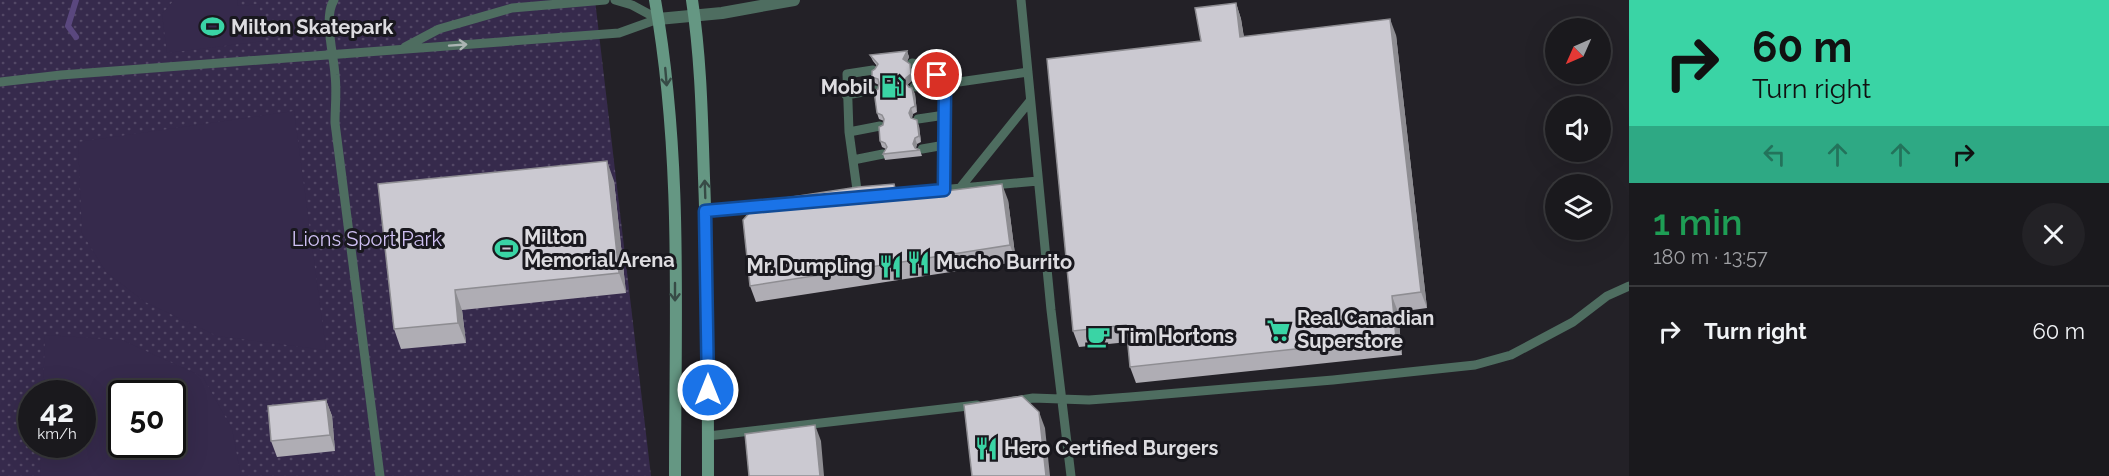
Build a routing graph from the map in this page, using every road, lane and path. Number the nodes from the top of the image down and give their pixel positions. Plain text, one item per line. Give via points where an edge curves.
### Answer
1 (334, 0) edge
2 (605, 0) edge
3 (615, 0) edge
4 (655, 0) edge
5 (692, 0) edge
6 (794, 0) edge
7 (1021, 0) edge
8 (694, 16) junction
9 (658, 19) junction
10 (400, 50) junction
11 (333, 55) junction
12 (912, 63) edge
13 (873, 70) edge
14 (1028, 72) junction
15 (0, 82) edge
16 (945, 84) junction
17 (914, 87) edge
18 (875, 90) edge
19 (846, 94) junction
20 (1030, 100) junction
21 (945, 115) junction
22 (918, 119) edge
23 (880, 126) edge
24 (849, 132) junction
25 (945, 145) junction
26 (922, 149) edge
27 (883, 154) edge
28 (853, 160) junction
29 (1038, 181) junction
30 (960, 188) junction
31 (944, 190) junction
32 (880, 195) edge
33 (869, 196) edge
34 (858, 197) junction
35 (847, 198) edge
36 (780, 204) edge
37 (705, 211) junction
38 (1629, 286) edge
39 (1062, 399) junction
40 (1002, 402) edge
41 (991, 403) edge
42 (708, 436) junction
43 (380, 476) edge
44 (675, 476) edge
45 (708, 476) edge
46 (1071, 476) edge

1 - 11 lane via 330,28
2 - 10 lane via 512,8 439,29
3 - 9 lane
4 - 9 main road
5 - 8 main road
6 - 8 street
7 - 14 lane
8 - 9 street
37 -> 8 main road via 700,61
10 -> 9 lane via 619,33
9 -> 44 main road via 675,197
10 - 11 lane
11 - 15 lane
11 - 43 lane via 335,123
12 - 16 lane via 928,66
13 - 19 lane via 847,74
14 - 16 lane
14 - 20 lane
16 - 17 lane
16 - 21 lane
18 - 19 lane
19 - 24 lane
20 - 29 lane
20 - 30 lane
21 - 22 lane
21 - 25 lane
23 - 24 lane
24 - 28 lane
25 - 26 lane
25 - 31 lane
27 - 28 lane
28 - 34 lane
29 - 30 lane
29 - 39 lane
30 - 31 lane
31 - 32 lane
33 - 34 lane
34 - 35 lane
36 - 37 lane
37 - 42 main road
38 - 39 lane via 1511,355 1475,365 1179,393
39 - 40 lane
39 - 46 lane
41 - 42 lane
42 - 45 main road

